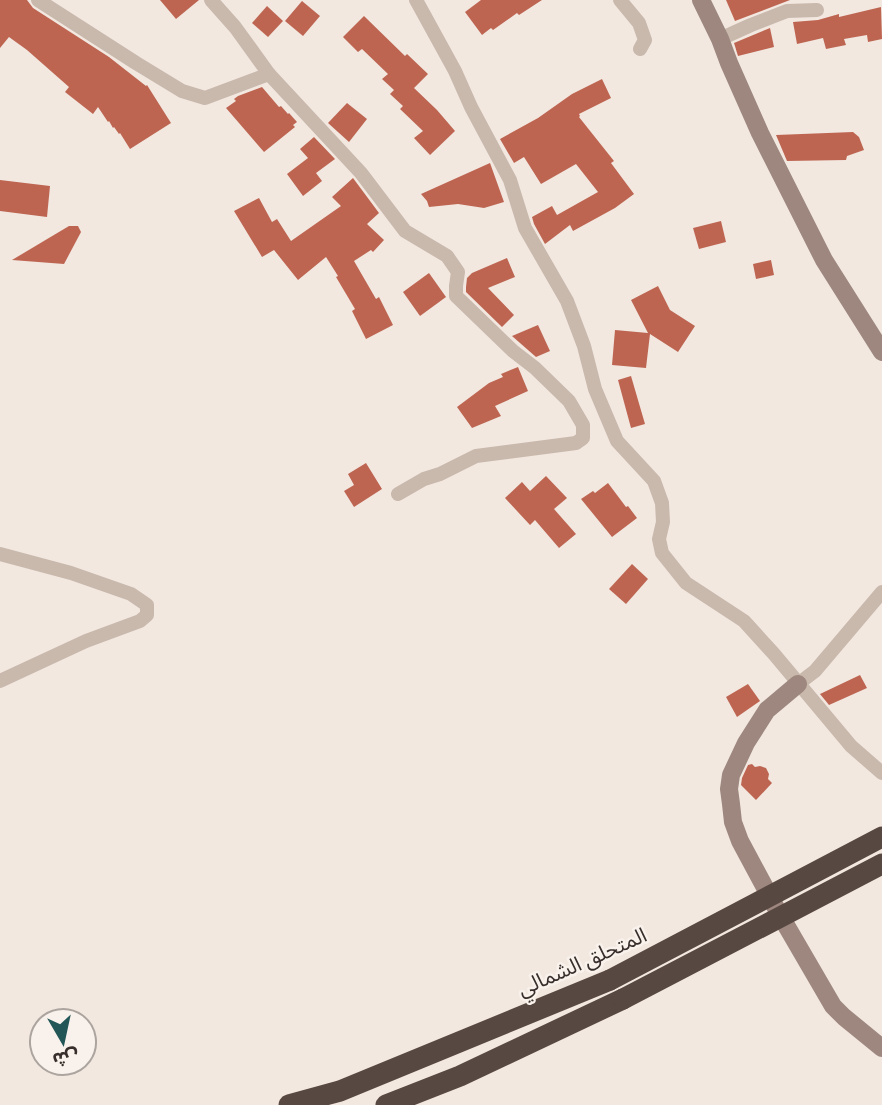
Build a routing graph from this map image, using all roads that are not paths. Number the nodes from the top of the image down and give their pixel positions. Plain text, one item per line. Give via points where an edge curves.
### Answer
1 (38, 0) edge
2 (211, 0) edge
3 (416, 0) edge
4 (620, 0) edge
5 (701, 0) edge
6 (817, 10) dead end
7 (720, 39) junction
8 (640, 49) dead end
9 (269, 74) junction
10 (882, 352) edge
11 (398, 494) dead end
12 (0, 554) edge
13 (882, 592) edge
14 (0, 681) edge
15 (798, 684) junction
16 (882, 773) edge
17 (882, 837) edge
18 (882, 864) edge
19 (882, 1048) edge
20 (289, 1105) edge
21 (386, 1105) edge

1 - 9 street via 182,91 205,98
2 - 9 street
3 - 15 street via 510,180 525,228 567,301 617,440 654,481 663,503 662,553 686,583 744,621
4 - 8 street via 639,23 645,40
5 - 7 street
6 - 7 street via 787,11
7 - 10 street via 760,133 824,260
9 - 11 street via 361,173 405,231 446,256 458,272 456,296 569,401 583,425 583,438 576,443 476,456
12 - 14 street via 131,594 147,605 147,615
13 - 15 street via 815,671
15 - 16 street
15 - 19 street via 767,710 740,756 731,775 733,821 776,908 833,1006
17 - 20 highway, المتحلق الشمالي, bridge via 610,980 340,1091
18 - 21 highway, bridge via 624,999 460,1076

